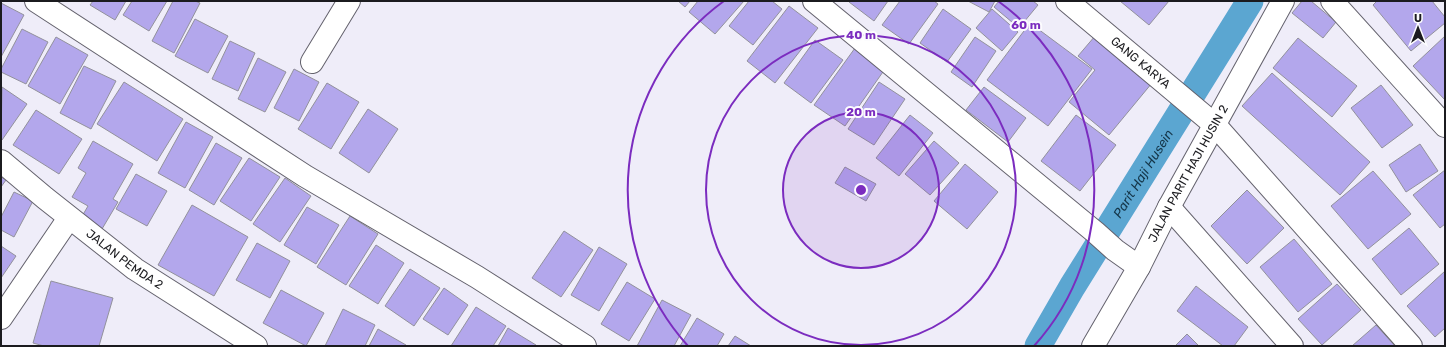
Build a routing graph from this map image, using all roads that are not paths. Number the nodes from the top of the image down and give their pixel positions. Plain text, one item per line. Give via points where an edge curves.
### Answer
1 (36, 1) edge
2 (349, 1) edge
3 (814, 1) edge
4 (1067, 1) edge
5 (1283, 1) edge
6 (1332, 1) edge
7 (312, 62) dead end
8 (1215, 125) junction
9 (1445, 126) edge
10 (1, 161) edge
11 (1169, 207) junction
12 (69, 218) junction
13 (1139, 267) junction
14 (2, 315) edge
15 (256, 346) edge
16 (585, 346) edge
17 (1093, 346) edge
18 (1292, 346) edge
19 (1411, 346) edge

1 - 16 street via 305,176 477,277
2 - 7 street
3 - 13 street via 1115,250
4 - 8 street, GANG KARYA
5 - 8 street, JALAN PARIT HAJI HUSIN 2
6 - 9 street
8 - 11 street, JALAN PARIT HAJI HUSIN 2
8 - 19 street, GANG KARYA
10 - 12 street, JALAN PEMDA 2
11 - 13 street, JALAN PARIT HAJI HUSIN 2
11 - 18 street
12 - 14 street
12 - 15 street, JALAN PEMDA 2 via 136,269
13 - 17 street, JALAN PARIT HAJI HUSIN 2

